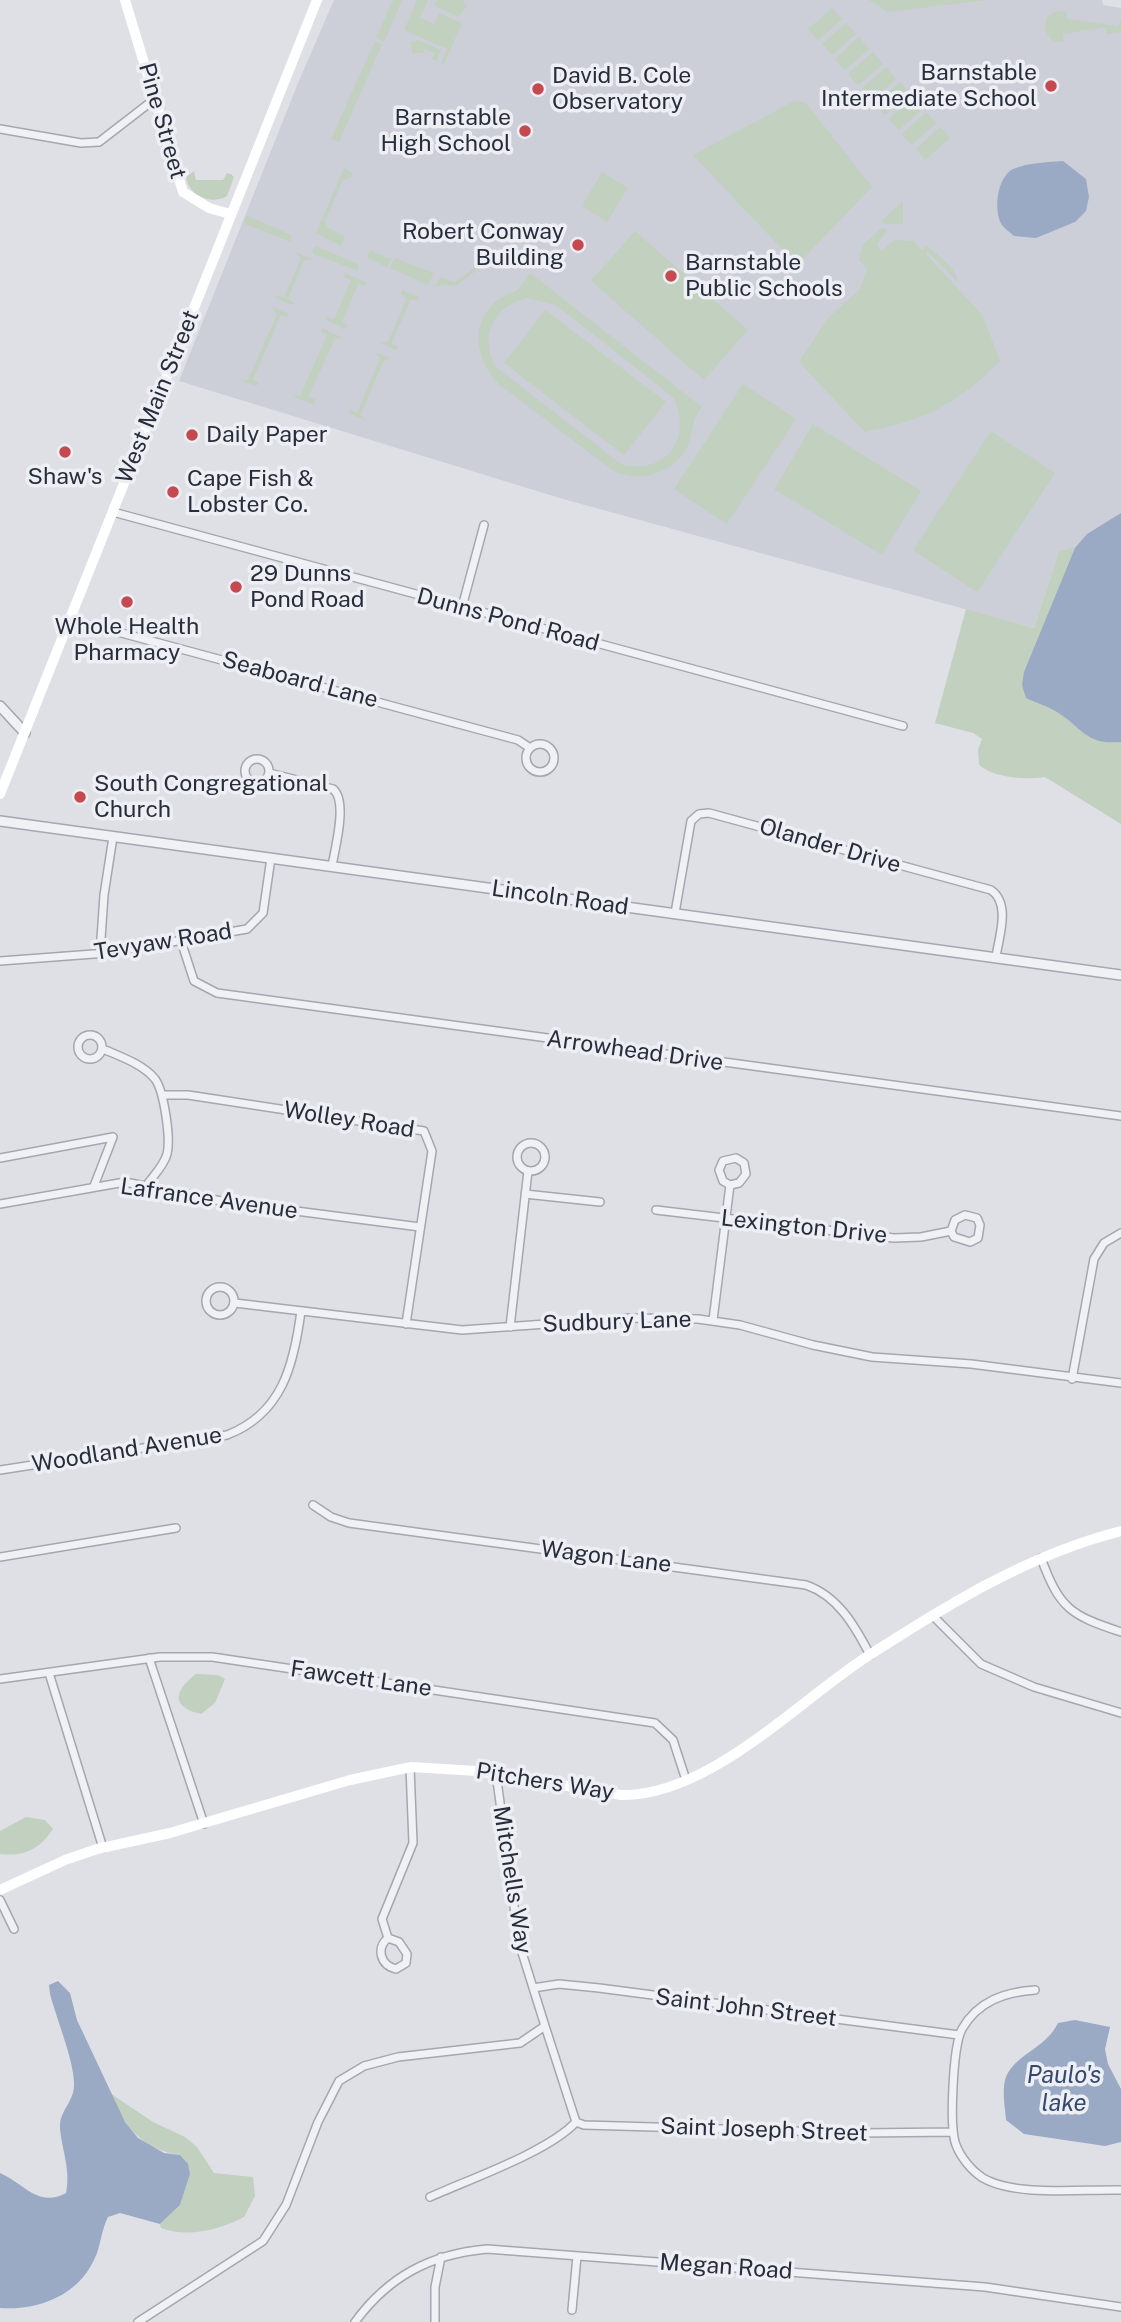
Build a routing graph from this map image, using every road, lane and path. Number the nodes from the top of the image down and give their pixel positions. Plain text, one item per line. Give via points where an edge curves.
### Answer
1 (125, 0) edge
2 (317, 0) edge
3 (156, 98) junction
4 (0, 130) edge
5 (230, 214) junction
6 (113, 512) junction
7 (484, 525) dead end
8 (462, 607) junction
9 (67, 624) junction
10 (0, 706) edge
11 (903, 726) dead end
12 (25, 733) junction
13 (530, 748) dead end
14 (269, 772) dead end
15 (0, 794) edge
16 (0, 821) edge
17 (113, 837) junction
18 (271, 858) junction
19 (332, 866) junction
20 (675, 913) junction
21 (181, 941) junction
22 (100, 953) junction
23 (996, 957) junction
24 (0, 961) edge
25 (1121, 975) edge
26 (103, 1049) dead end
27 (162, 1095) junction
28 (1121, 1116) edge
29 (0, 1158) edge
30 (528, 1171) dead end
31 (146, 1185) junction
32 (730, 1185) dead end
33 (94, 1186) junction
34 (526, 1194) junction
35 (600, 1202) dead end
36 (0, 1204) edge
37 (656, 1210) dead end
38 (726, 1218) junction
39 (420, 1227) junction
40 (951, 1231) junction
41 (1121, 1233) edge
42 (235, 1303) junction
43 (300, 1311) junction
44 (713, 1320) junction
45 (406, 1324) junction
46 (510, 1327) junction
47 (1072, 1379) junction
48 (1121, 1383) edge
49 (0, 1470) edge
50 (313, 1505) dead end
51 (176, 1528) dead end
52 (1121, 1531) edge
53 (0, 1557) edge
54 (1041, 1558) junction
55 (934, 1617) junction
56 (1121, 1632) edge
57 (870, 1655) junction
58 (149, 1658) junction
59 (49, 1673) junction
60 (0, 1679) edge
61 (1121, 1713) edge
62 (410, 1767) junction
63 (496, 1773) junction
64 (686, 1780) junction
65 (204, 1824) junction
66 (103, 1848) junction
67 (0, 1890) edge
68 (0, 1900) edge
69 (14, 1929) dead end
70 (388, 1938) junction
71 (533, 1988) junction
72 (1035, 1990) dead end
73 (545, 2026) junction
74 (960, 2035) junction
75 (576, 2122) junction
76 (953, 2132) junction
77 (1121, 2190) edge
78 (430, 2197) dead end
79 (577, 2256) junction
80 (441, 2257) junction
81 (1121, 2307) edge
82 (572, 2310) dead end
83 (138, 2322) edge
84 (355, 2322) edge
85 (435, 2322) edge

1 - 3 main road, Pine Street
2 - 5 main road, West Main Street
3 - 4 street via 99,142
3 - 5 main road, Pine Street via 183,192
5 - 6 main road, West Main Street
6 - 8 street, Dunns Pond Road
6 - 9 main road, West Main Street
7 - 8 street
8 - 11 street, Dunns Pond Road
9 - 12 main road, West Main Street
9 - 13 street, Seaboard Lane via 92,625 195,652 518,740
10 - 12 street
12 - 15 main road, West Main Street
14 - 19 street via 338,793 341,805
16 - 17 street, Lincoln Road
17 - 18 street, Lincoln Road
17 - 22 street
18 - 19 street, Lincoln Road
18 - 21 street, Tevyaw Road via 267,899 256,923 247,929
19 - 20 street, Lincoln Road
20 - 23 street, Lincoln Road
20 - 23 street, Olander Drive via 691,821 709,813 991,890 1002,906
21 - 22 street, Tevyaw Road
21 - 28 street, Arrowhead Drive via 194,981 217,993
22 - 24 street, Tevyaw Road
23 - 25 street, Lincoln Road
26 - 27 street via 147,1072
27 - 31 street via 168,1148
27 - 39 street, Wolley Road via 188,1095 424,1131 432,1152
29 - 33 street via 113,1138
30 - 34 street
31 - 33 street, Lafrance Avenue
31 - 39 street, Lafrance Avenue via 237,1204
32 - 38 street
33 - 36 street, Lafrance Avenue
34 - 35 street
34 - 46 street
37 - 38 street, Lexington Drive
38 - 40 street, Lexington Drive via 894,1237
38 - 44 street
39 - 45 street, Wolley Road
40 - 40 street, Lexington Drive via 958,1239 972,1242 979,1234 979,1222 973,1216 961,1216
41 - 47 street via 1104,1243 1094,1259
42 - 42 street, Sudbury Lane via 227,1313 215,1315 207,1307 207,1295 225,1287 234,1294
42 - 43 street, Sudbury Lane
43 - 45 street, Sudbury Lane
43 - 49 street, Woodland Avenue via 285,1384 264,1414 243,1429
44 - 46 street, Sudbury Lane via 630,1318
44 - 47 street, Sudbury Lane via 872,1357 971,1364
45 - 46 street, Sudbury Lane
47 - 48 street, Sudbury Lane
50 - 57 street, Wagon Lane via 349,1523 806,1585 825,1593 838,1606
51 - 53 street
52 - 54 main road, Pitchers Way
54 - 55 main road, Pitchers Way
54 - 56 street via 1056,1593 1070,1610
55 - 57 main road, Pitchers Way
55 - 61 street via 981,1664 1034,1687
57 - 64 main road, Pitchers Way via 740,1748
58 - 59 street, Fawcett Lane
58 - 64 street, Fawcett Lane via 212,1657 655,1723 673,1740
58 - 65 street
59 - 60 street, Fawcett Lane
59 - 66 street
62 - 63 main road, Pitchers Way
62 - 65 main road, Pitchers Way
62 - 70 street via 413,1843 383,1913
63 - 64 main road, Pitchers Way via 621,1796 648,1793
63 - 71 street, Mitchells Way via 519,1943
65 - 66 main road, Pitchers Way
66 - 67 main road, Pitchers Way
68 - 69 street
70 - 70 street via 399,1942 407,1954 406,1962 396,1969 386,1965 381,1956
71 - 73 street, Mitchells Way
71 - 74 street, Saint John Street via 559,1983
72 - 74 street via 992,1999
73 - 75 street, Mitchells Way
73 - 83 street via 520,2043 398,2057 363,2066 339,2081 286,2205 264,2241
74 - 76 street
75 - 76 street, Saint Joseph Street via 739,2131
75 - 78 street via 537,2150
76 - 77 street via 968,2165 995,2184
79 - 80 street, Megan Road via 486,2249
79 - 81 street, Megan Road via 985,2287
79 - 82 street
80 - 84 street, Megan Road via 390,2282
80 - 85 street

